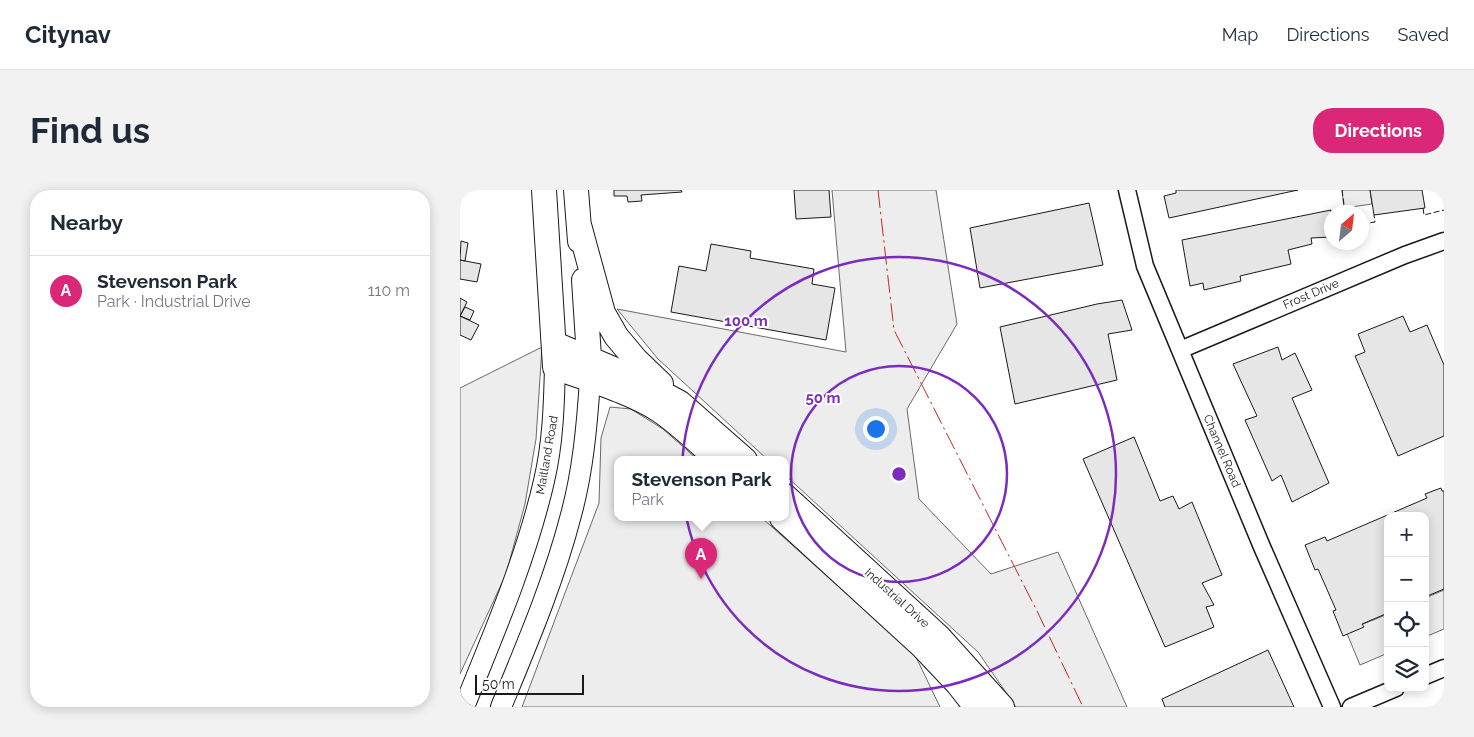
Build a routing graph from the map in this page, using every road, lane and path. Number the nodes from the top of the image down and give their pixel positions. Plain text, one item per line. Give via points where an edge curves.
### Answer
1 (544, 190) edge
2 (576, 190) edge
3 (1127, 190) edge
4 (579, 225) junction
5 (1444, 241) edge
6 (555, 344) junction
7 (1180, 350) junction
8 (555, 367) junction
9 (590, 370) junction
10 (680, 403) junction
11 (714, 456) edge
12 (740, 456) edge
13 (789, 500) edge
14 (785, 521) edge
15 (1444, 668) edge
16 (1429, 674) edge
17 (1387, 692) edge
18 (464, 707) edge
19 (500, 707) edge
20 (976, 707) edge
21 (1002, 707) edge
22 (1332, 707) edge
23 (1351, 707) edge

1 - 6 highway, Maitland Road
2 - 4 highway
3 - 7 street, Channel Road via 1144,266
4 - 9 highway
4 - 10 highway via 603,313 636,360
5 - 7 street, Frost Drive
6 - 8 highway, Maitland Road
6 - 9 highway
7 - 22 street, Channel Road
8 - 9 highway
8 - 18 main road, Maitland Road via 555,410 544,480 511,591
9 - 10 highway via 634,378
9 - 11 highway via 658,410
9 - 19 main road via 588,414 572,513 546,596
10 - 12 highway
13 - 21 highway, Industrial Drive via 938,636
14 - 20 highway, Industrial Drive via 923,647
15 - 16 street
17 - 23 street

